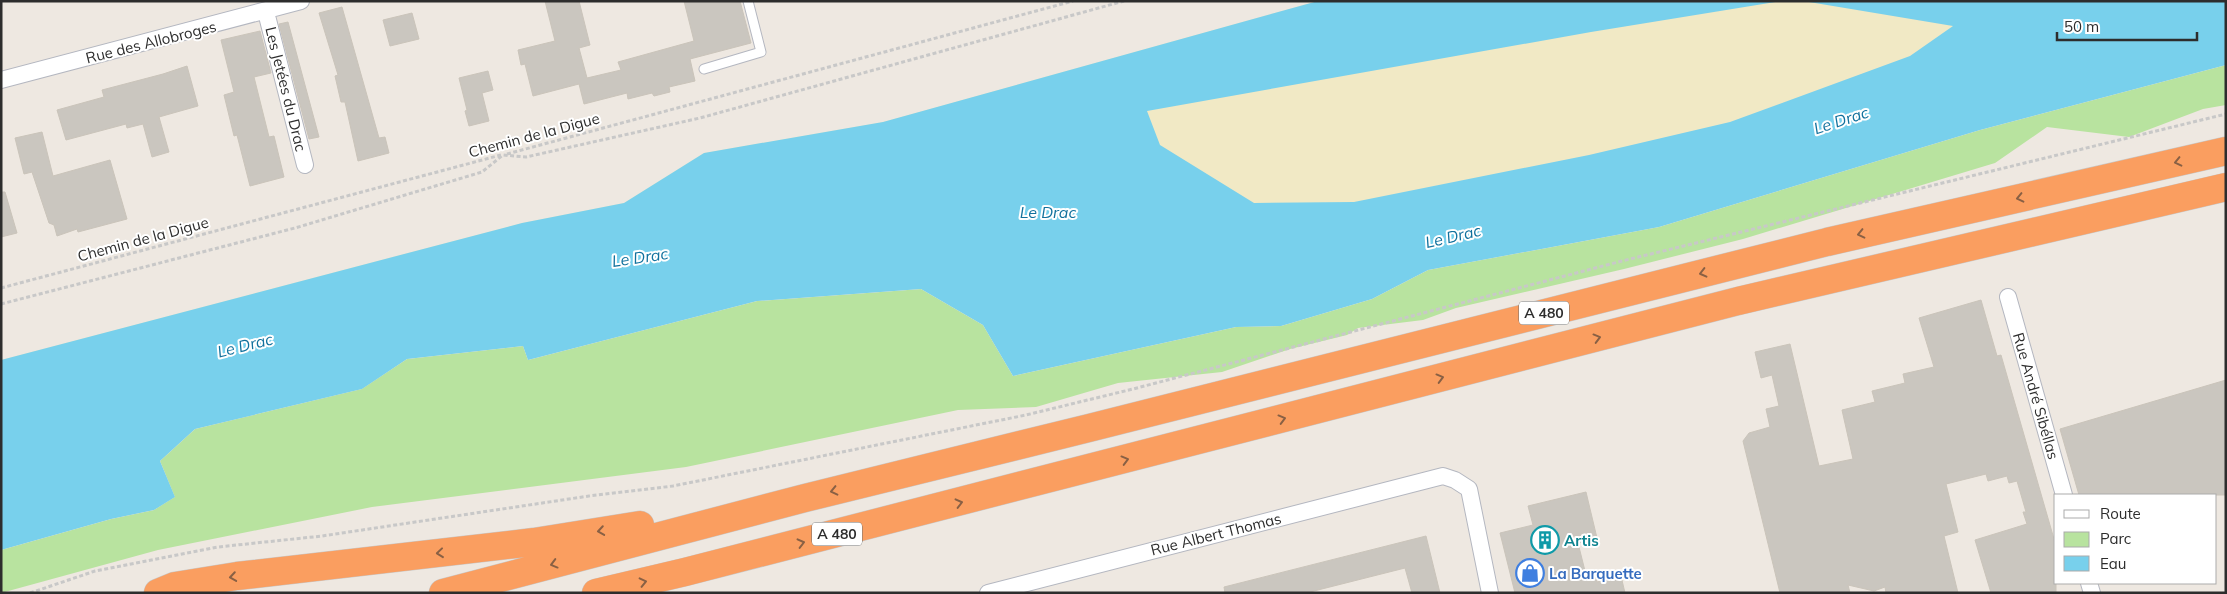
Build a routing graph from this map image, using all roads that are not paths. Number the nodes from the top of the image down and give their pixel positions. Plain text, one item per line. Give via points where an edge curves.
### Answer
1 (301, 1) edge
2 (748, 1) edge
3 (266, 12) junction
4 (704, 69) dead end
5 (1, 80) edge
6 (2226, 151) edge
7 (305, 165) dead end
8 (2226, 187) edge
9 (2008, 297) dead end
10 (2064, 494) edge
11 (805, 498) junction
12 (161, 590) edge
13 (442, 593) edge
14 (596, 593) edge
15 (988, 593) edge
16 (1490, 593) edge

1 - 3 street, Rue des Allobroges
2 - 4 lane via 761,52
3 - 5 street, Rue des Allobroges
3 - 7 street, Les Jetées du Drac
6 -> 11 highway, A 480 via 1827,242
14 -> 8 highway, A 480 via 704,568 1738,301
9 - 10 street, Rue André Sibéllas
11 -> 12 highway via 534,542 264,573
11 -> 13 highway, A 480
15 - 16 street, Rue Albert Thomas via 1443,476 1468,489

